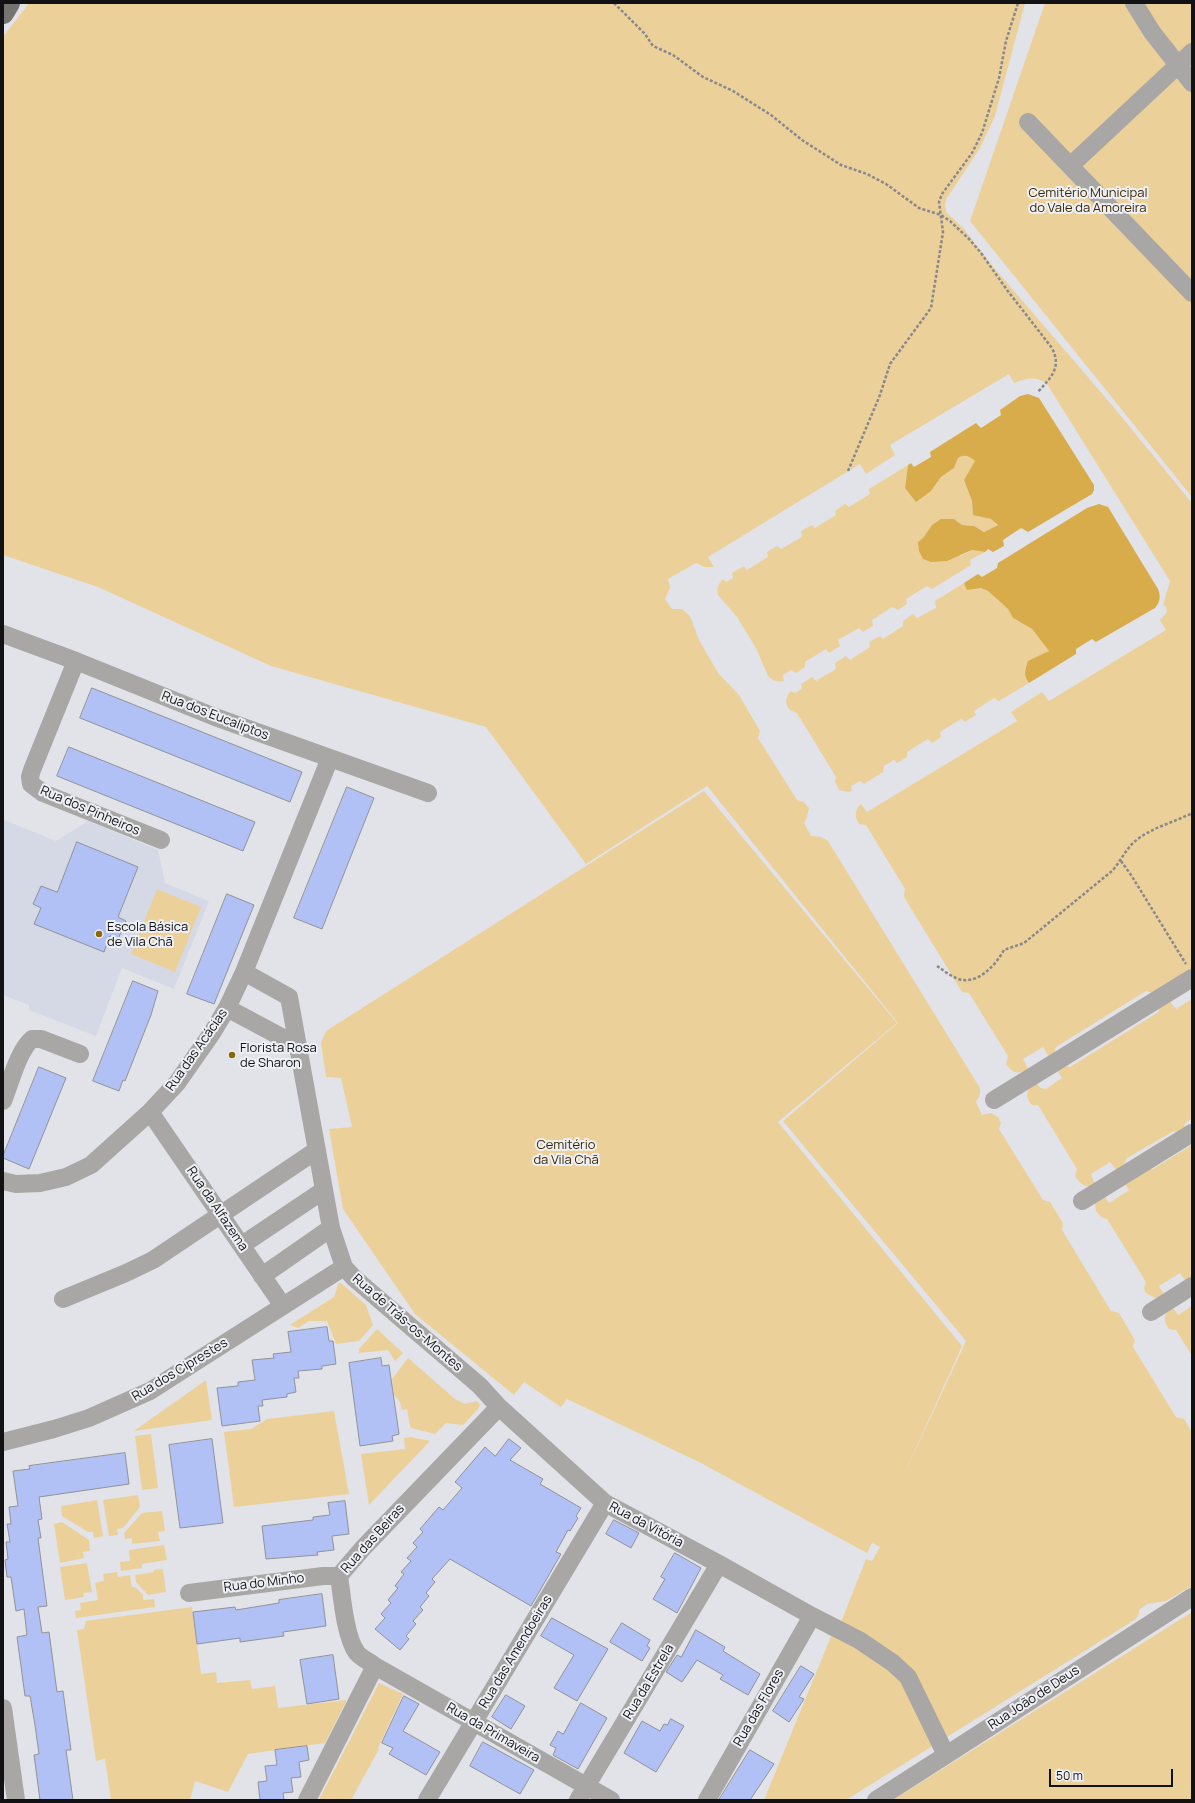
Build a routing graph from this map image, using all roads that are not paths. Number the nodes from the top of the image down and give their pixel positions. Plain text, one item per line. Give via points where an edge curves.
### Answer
1 (9, 3) edge
2 (1134, 3) edge
3 (3, 13) edge
4 (1192, 52) edge
5 (1177, 66) junction
6 (1192, 83) edge
7 (1028, 122) dead end
8 (1070, 166) junction
9 (1192, 293) edge
10 (3, 634) edge
11 (76, 661) junction
12 (330, 758) junction
13 (428, 793) dead end
14 (161, 840) dead end
15 (244, 972) junction
16 (1190, 973) edge
17 (227, 1008) junction
18 (298, 1046) junction
19 (80, 1054) dead end
20 (994, 1100) dead end
21 (3, 1101) edge
22 (150, 1112) junction
23 (1192, 1133) edge
24 (317, 1150) junction
25 (3, 1181) edge
26 (324, 1190) junction
27 (1082, 1200) dead end
28 (222, 1214) junction
29 (331, 1228) junction
30 (242, 1245) junction
31 (344, 1267) junction
32 (262, 1276) junction
33 (1192, 1286) edge
34 (63, 1299) dead end
35 (283, 1306) junction
36 (1151, 1312) dead end
37 (499, 1407) junction
38 (3, 1442) edge
39 (605, 1503) junction
40 (719, 1564) junction
41 (339, 1576) junction
42 (189, 1593) dead end
43 (1192, 1597) edge
44 (812, 1616) junction
45 (375, 1666) junction
46 (3, 1708) edge
47 (474, 1722) junction
48 (946, 1755) junction
49 (582, 1793) edge
50 (16, 1800) edge
51 (307, 1800) edge
52 (426, 1800) edge
53 (611, 1800) edge
54 (707, 1800) edge
55 (876, 1800) edge

1 - 3 main road
2 - 5 street
4 - 5 street
5 - 6 street
5 - 8 street
7 - 8 street
8 - 9 street
10 - 11 street, Rua dos Eucaliptos
11 - 12 street, Rua dos Eucaliptos via 215,717
11 - 14 street, Rua dos Pinheiros via 32,770 31,784 43,793
12 - 13 street, Rua dos Eucaliptos
12 - 15 street, Rua das Acácias
15 - 17 street, Rua das Acácias
15 - 18 street, Rua de Trás-os-Montes via 289,997
16 - 20 street
17 - 18 street
17 - 22 street, Rua das Acácias via 177,1083
18 - 24 street, Rua de Trás-os-Montes
19 - 21 street via 41,1039 32,1039 20,1057
22 - 25 street, Rua das Acácias via 91,1165 66,1177 40,1183 16,1184
22 - 28 street, Rua da Alfazema
23 - 27 street
24 - 26 street, Rua de Trás-os-Montes
24 - 28 street
26 - 29 street, Rua de Trás-os-Montes
26 - 30 street
28 - 30 street, Rua da Alfazema
28 - 34 street via 153,1260 126,1274
29 - 31 street, Rua de Trás-os-Montes
29 - 32 street
30 - 32 street, Rua da Alfazema
31 - 35 street, Rua dos Ciprestes
31 - 37 street, Rua de Trás-os-Montes via 480,1386
32 - 35 street, Rua da Alfazema
33 - 36 street
35 - 38 street, Rua dos Ciprestes via 150,1391 89,1418
37 - 39 street, Rua da Vitória
37 - 41 street, Rua das Beiras
39 - 40 street, Rua da Vitória
39 - 47 street, Rua das Amendoeiras
40 - 44 street, Rua da Vitória
40 - 49 street, Rua da Estrela
41 - 42 street, Rua do Minho
41 - 45 street, Rua das Beiras via 351,1641 357,1654
43 - 48 street, Rua João de Deus
44 - 48 street, Rua da Vitória via 859,1640 893,1663 908,1677
44 - 54 street, Rua das Flores
45 - 47 street, Rua da Primaveira
45 - 51 street
46 - 50 street
47 - 49 street, Rua da Primaveira
47 - 52 street, Rua das Amendoeiras
48 - 55 street, Rua João de Deus
49 - 53 street, Rua da Primaveira

